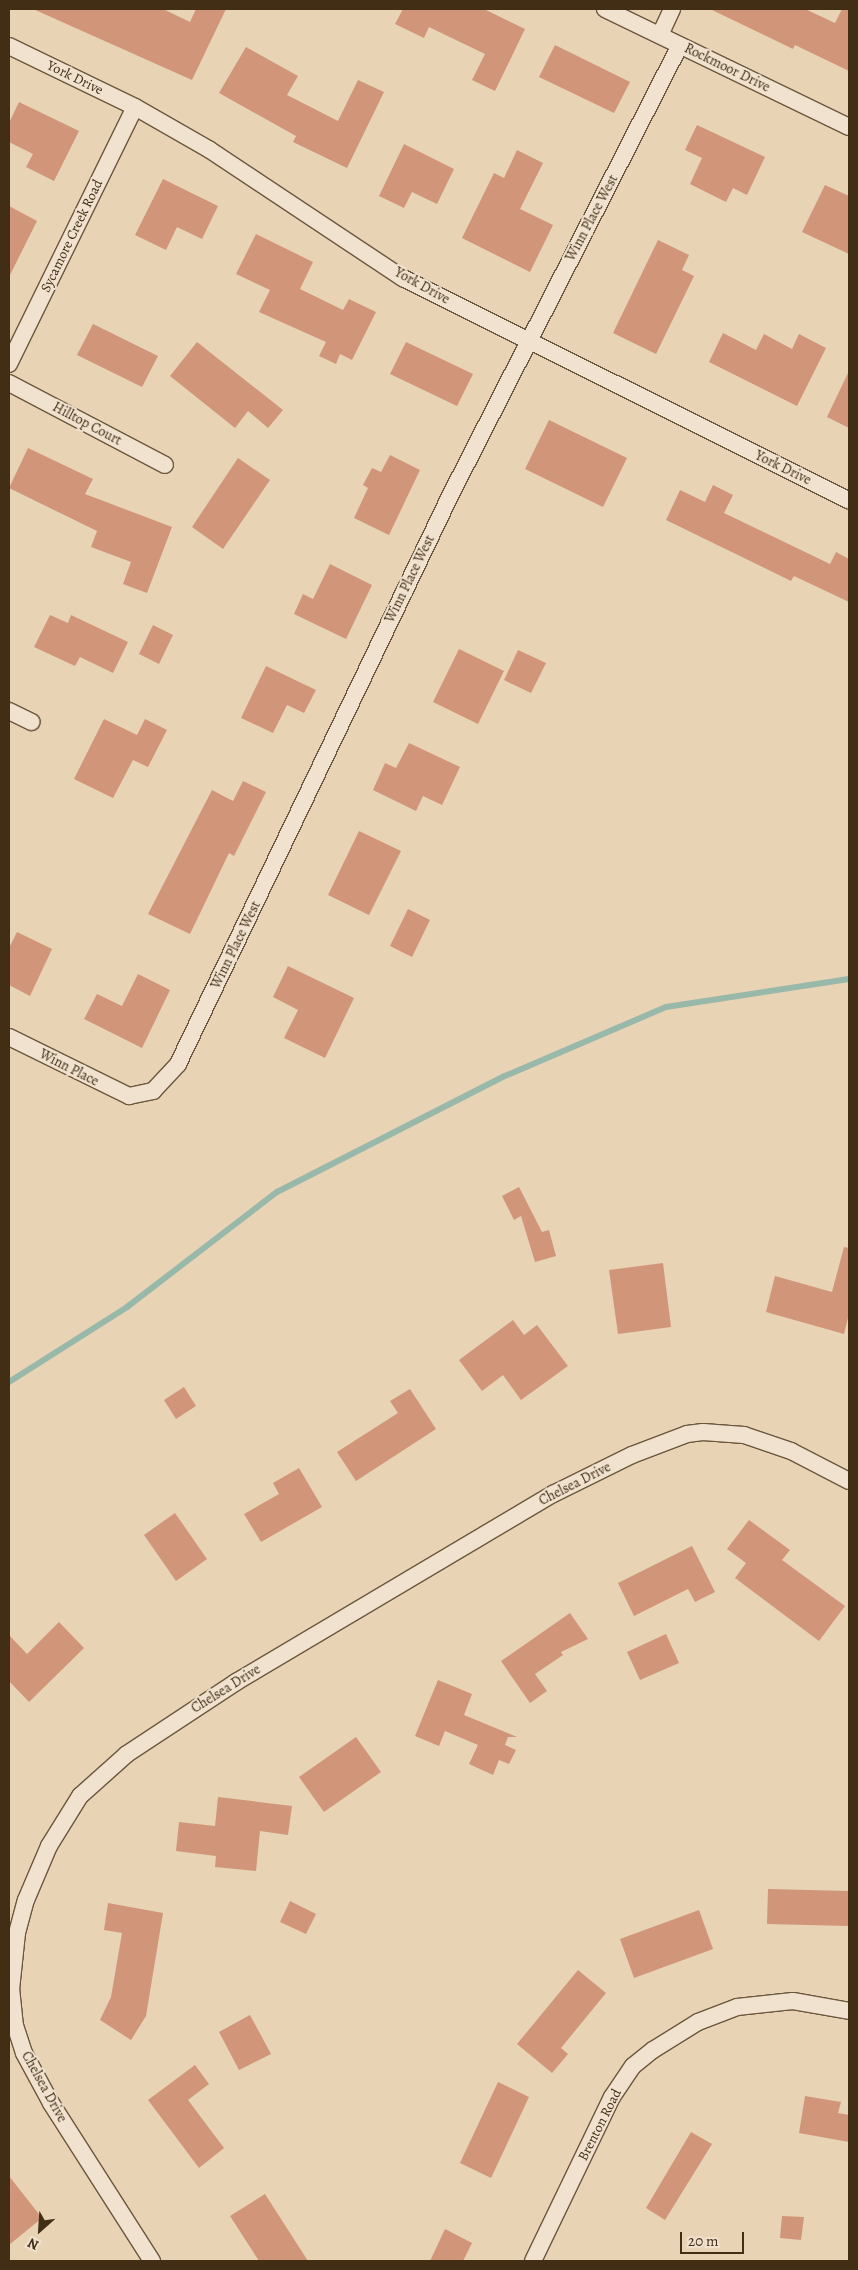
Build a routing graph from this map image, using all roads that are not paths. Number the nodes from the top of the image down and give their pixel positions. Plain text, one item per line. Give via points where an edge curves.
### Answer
1 (605, 9) edge
2 (672, 9) edge
3 (660, 35) junction
4 (680, 45) junction
5 (9, 46) edge
6 (135, 107) junction
7 (849, 127) edge
8 (527, 342) junction
9 (9, 364) edge
10 (9, 383) edge
11 (165, 466) dead end
12 (849, 500) edge
13 (9, 711) edge
14 (32, 722) dead end
15 (9, 1038) edge
16 (129, 1096) joint
17 (849, 1481) edge
18 (849, 2011) edge
19 (152, 2261) edge
20 (534, 2261) edge

1 - 3 street, Rockmoor Drive
2 - 3 street
3 - 4 street, Rockmoor Drive
4 - 7 street, Rockmoor Drive
4 - 8 street, Winn Place West
5 - 6 street, York Drive
6 - 8 street, York Drive via 210,150 403,278
6 - 9 street, Sycamore Creek Road
8 - 12 street, York Drive
8 - 16 street, Winn Place West via 178,1064 153,1091
10 - 11 street, Hilltop Court
13 - 14 street
15 - 16 street, Winn Place
17 - 19 street, Chelsea Drive via 791,1452 744,1435 687,1434 632,1455 553,1494 236,1682 127,1754 80,1796 49,1846 23,1908 10,1990 15,2026 24,2053 51,2103
18 - 20 street, Brenton Road via 793,2001 737,2007 698,2022 653,2050 633,2066 612,2096

